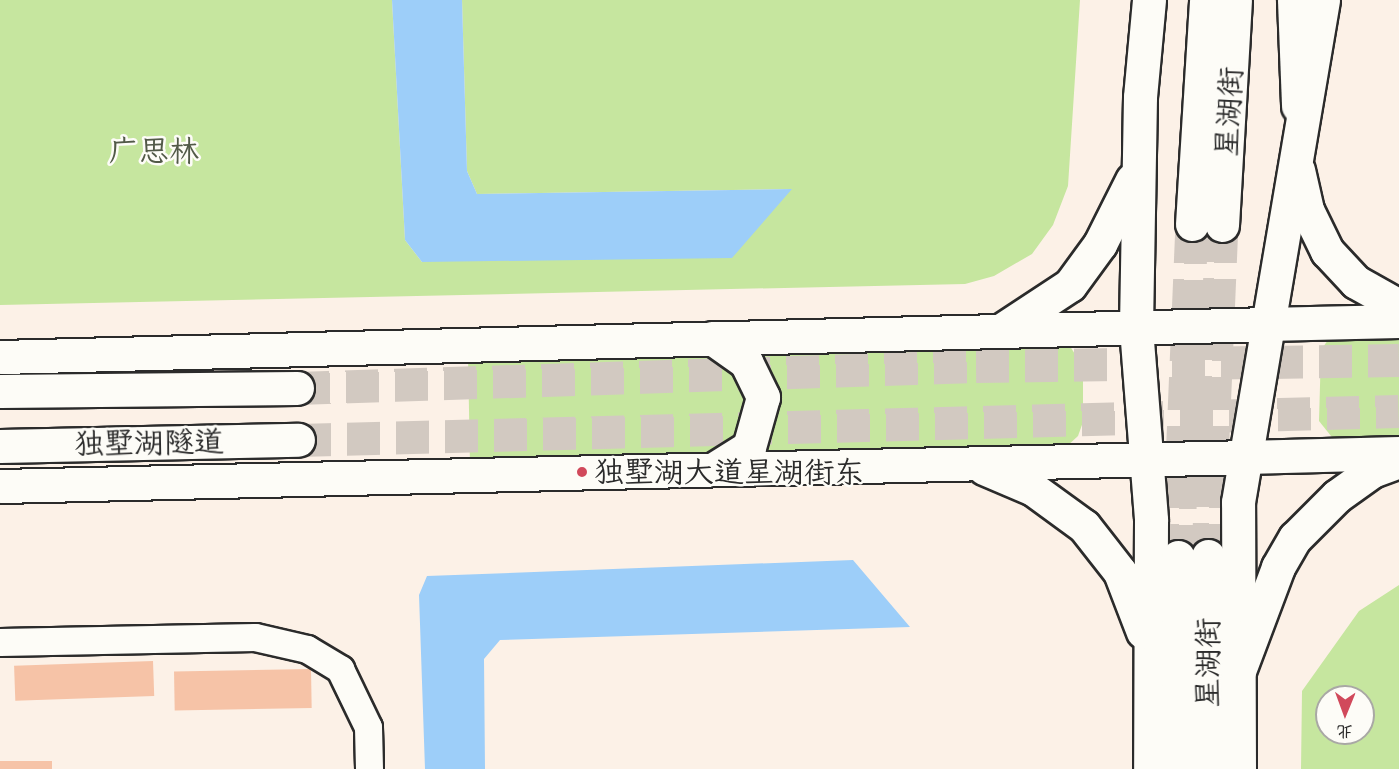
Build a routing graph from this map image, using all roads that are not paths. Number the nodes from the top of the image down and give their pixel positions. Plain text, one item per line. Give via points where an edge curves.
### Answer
1 (1128, 0) edge
2 (1149, 0) edge
3 (1206, 0) edge
4 (1235, 0) edge
5 (1294, 0) edge
6 (1323, 0) edge
7 (1140, 97) junction
8 (1301, 131) junction
9 (1138, 168) junction
10 (1298, 170) junction
11 (1399, 306) edge
12 (1399, 321) edge
13 (1266, 324) junction
14 (1136, 328) junction
15 (992, 332) junction
16 (712, 338) junction
17 (0, 357) edge
18 (297, 388) tunnel mouth
19 (0, 392) edge
20 (298, 440) tunnel mouth
21 (0, 446) edge
22 (1399, 453) edge
23 (1245, 457) junction
24 (1144, 460) junction
25 (1399, 461) edge
26 (968, 462) junction
27 (716, 468) junction
28 (0, 486) edge
29 (0, 642) edge
30 (1151, 658) junction
31 (1239, 671) junction
32 (369, 769) edge
33 (1150, 769) edge
34 (1179, 769) edge
35 (1208, 769) edge
36 (1239, 769) edge

1 - 7 main road
2 - 7 main road
3 - 4 main road, 星湖街 via 1207,224
5 - 8 main road via 1293,64
6 - 8 main road
7 - 9 main road
8 - 10 main road
9 - 14 main road
9 - 15 main road via 1115,219 1070,285 1023,320
10 - 11 main road via 1307,210 1326,251 1356,282
10 - 13 main road via 1284,212
12 - 13 main road
13 - 14 main road
13 - 23 main road
14 - 15 main road
14 - 24 main road
15 - 16 main road
16 - 17 main road
16 - 27 main road via 746,362 763,396 749,447
18 - 19 main road, 独墅湖隧道
20 - 21 main road, 独墅湖隧道
22 - 23 main road
23 - 24 main road
23 - 31 main road via 1238,502
24 - 26 main road
24 - 30 main road via 1151,520
25 - 31 main road via 1372,471 1337,496 1295,538 1278,567
26 - 27 main road
26 - 30 main road via 1034,489 1084,526 1120,572
27 - 28 main road
29 - 32 street via 255,637 307,649 340,669 368,727
30 - 33 main road
31 - 36 main road
34 - 35 main road, 星湖街 via 1193,557

